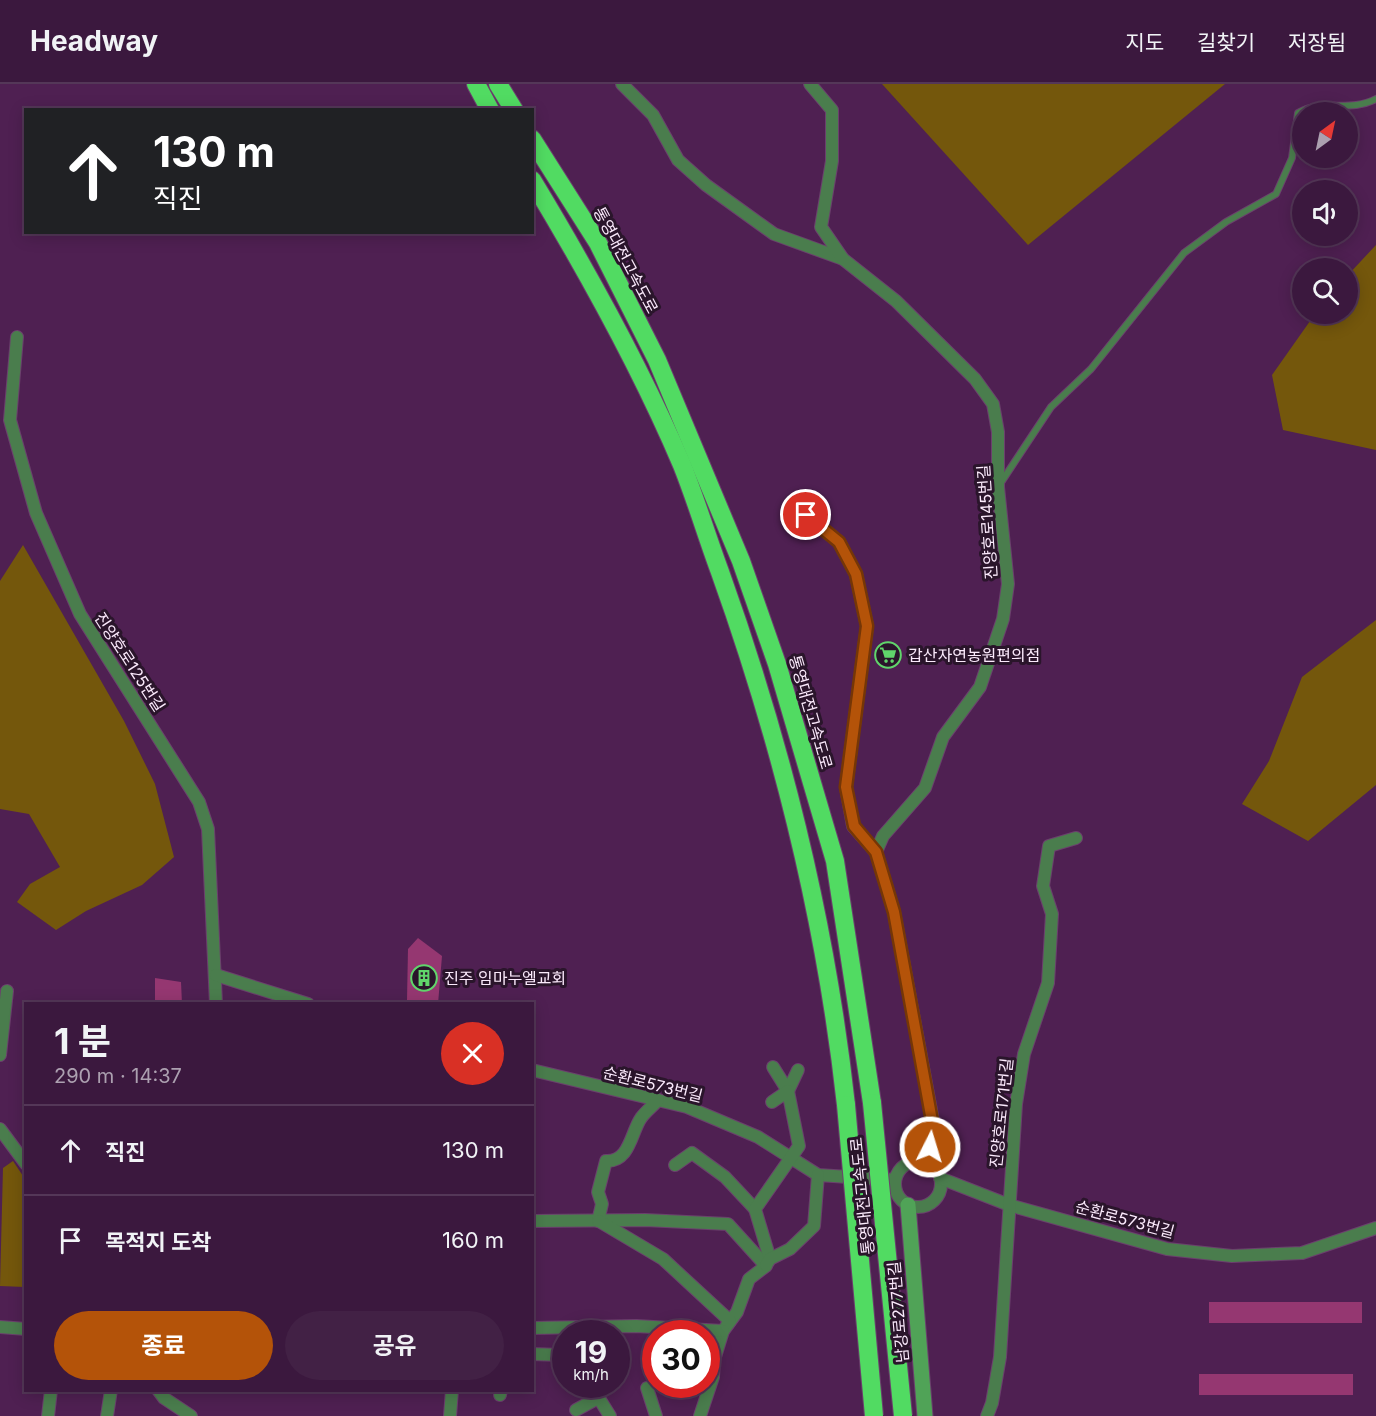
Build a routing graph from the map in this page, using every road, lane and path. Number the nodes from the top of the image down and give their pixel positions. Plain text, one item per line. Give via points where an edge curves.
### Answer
1 (476, 84) edge
2 (498, 84) edge
3 (622, 84) edge
4 (810, 84) edge
5 (1376, 99) edge
6 (489, 108) edge
7 (513, 108) edge
8 (534, 142) edge
9 (534, 183) edge
10 (843, 259) junction
11 (17, 337) dead end
12 (998, 487) junction
13 (806, 515) dead end
14 (1076, 838) dead end
15 (876, 852) junction
16 (216, 975) junction
17 (7, 991) dead end
18 (216, 1002) edge
19 (302, 1002) edge
20 (0, 1055) edge
21 (773, 1067) dead end
22 (534, 1070) edge
23 (798, 1070) dead end
24 (788, 1091) junction
25 (658, 1100) junction
26 (772, 1102) dead end
27 (0, 1129) edge
28 (790, 1160) junction
29 (24, 1161) edge
30 (924, 1162) junction
31 (675, 1165) dead end
32 (818, 1175) junction
33 (940, 1178) junction
34 (895, 1179) junction
35 (908, 1205) junction
36 (1009, 1205) junction
37 (755, 1209) junction
38 (534, 1221) edge
39 (598, 1221) junction
40 (1376, 1228) edge
41 (768, 1263) junction
42 (0, 1327) edge
43 (534, 1328) edge
44 (725, 1328) junction
45 (24, 1329) edge
46 (534, 1354) edge
47 (552, 1355) edge
48 (51, 1392) edge
49 (111, 1392) edge
50 (160, 1392) edge
51 (452, 1392) edge
52 (598, 1398) joint
53 (650, 1398) edge
54 (576, 1410) dead end
55 (48, 1416) edge
56 (107, 1416) edge
57 (191, 1416) edge
58 (450, 1416) edge
59 (610, 1416) edge
60 (656, 1416) edge
61 (700, 1416) edge
62 (874, 1416) edge
63 (903, 1416) edge
64 (925, 1416) edge
65 (987, 1416) edge

1 - 6 highway
2 - 7 highway
3 - 10 street via 653,115 678,160 706,185 774,234
4 - 10 street via 832,110 832,161 820,227
5 - 12 lane via 1348,107 1312,105 1298,113 1292,158 1276,194 1226,222 1184,253 1091,369 1051,407
8 - 63 highway, 통영대전고속도로, bridge via 598,243 657,360 741,561 777,664 835,861 872,1103
9 - 62 highway, 통영대전고속도로, bridge via 571,244 682,465 755,671 808,867 838,1033
10 - 12 street, 진양호로145번길 via 904,309 975,379 993,404 998,432
11 - 16 street, 진양호로125번길 via 10,420 36,513 80,614 194,793 208,829
12 - 15 street, 진양호로145번길 via 1008,584 1003,619 980,687 943,737 926,788 883,836
13 - 15 street via 839,542 856,574 867,626 846,787 854,826
14 - 36 street, 진양호로171번길 via 1049,846 1043,886 1052,914 1048,983 1023,1054
15 - 30 street via 894,912 934,1132
16 - 18 street, 진양호로125번길
16 - 19 street
17 - 20 street
21 - 24 street
22 - 25 street, 순환로573번길
23 - 24 street
24 - 26 street
24 - 28 street via 799,1146
25 - 28 street, 순환로573번길 via 687,1107 758,1137
25 - 39 street via 640,1119 624,1153 606,1161 598,1192 602,1204
27 - 29 street
28 - 32 street, 순환로573번길
28 - 37 street
30 - 33 street
30 - 34 street via 903,1167
31 - 37 street via 692,1153 725,1177
32 - 34 street, 순환로573번길
32 - 41 street via 814,1226
33 - 35 street via 940,1193 930,1204 915,1208
33 - 36 street, 순환로573번길
34 - 35 street via 897,1194
35 - 64 street, 남강로277번길
36 - 40 street, 순환로573번길 via 1167,1249 1232,1256 1302,1253
36 - 65 street, 진양호로171번길 via 1000,1357
37 - 41 street
38 - 39 street
39 - 41 street via 728,1224
39 - 44 street via 663,1259 730,1321
41 - 44 street via 749,1279 737,1312
42 - 45 street
43 - 44 street
44 - 61 street
46 - 47 street
48 - 55 street
49 - 56 street
50 - 57 street
51 - 58 street
52 - 54 street
52 - 59 street
53 - 60 street

